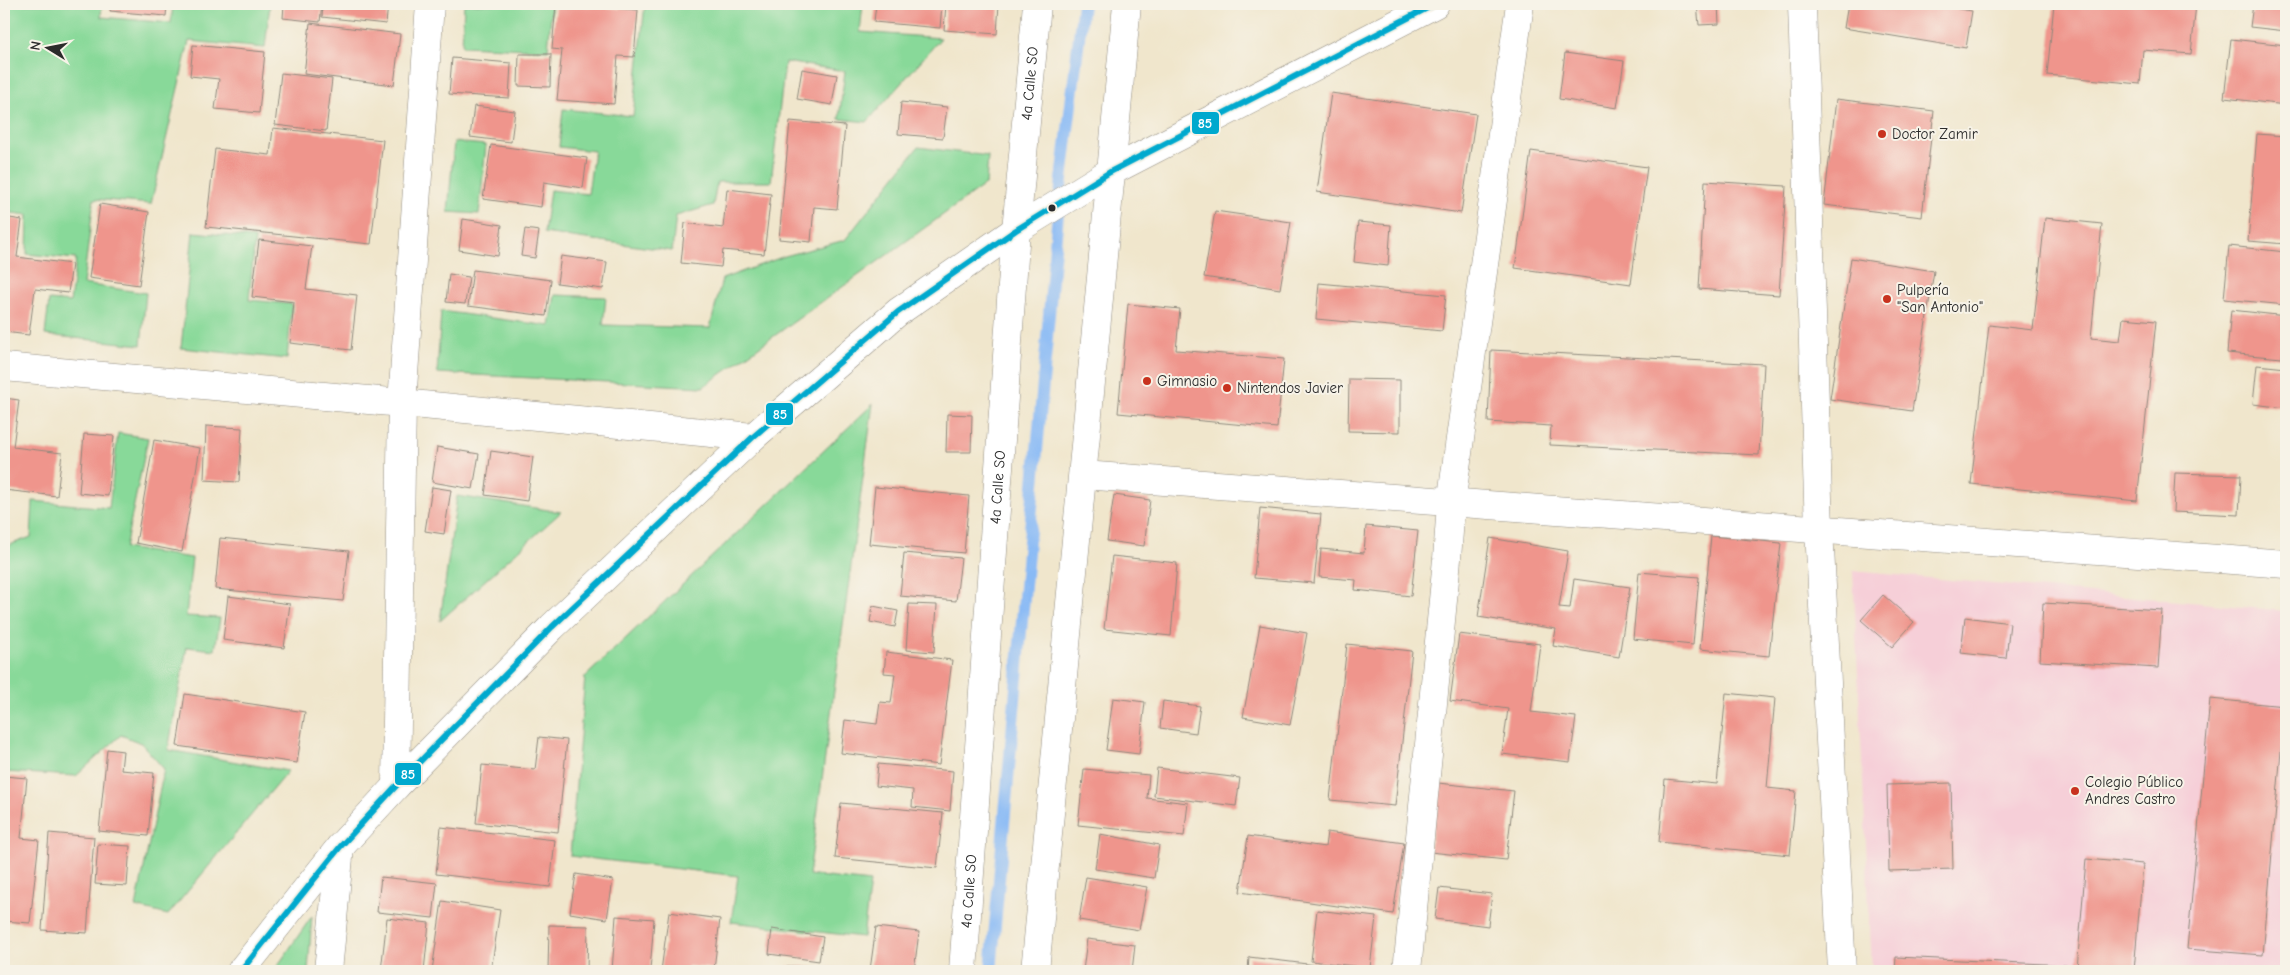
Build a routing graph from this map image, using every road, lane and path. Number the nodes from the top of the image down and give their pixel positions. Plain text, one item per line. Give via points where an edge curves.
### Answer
1 (430, 4) edge
2 (1037, 4) edge
3 (1128, 4) edge
4 (1435, 4) edge
5 (1520, 4) edge
6 (1802, 4) edge
7 (1110, 172) junction
8 (1016, 230) junction
9 (4, 367) edge
10 (402, 403) junction
11 (753, 438) junction
12 (1083, 475) junction
13 (1451, 504) junction
14 (1818, 529) junction
15 (2286, 564) edge
16 (396, 786) junction
17 (340, 847) junction
18 (240, 971) edge
19 (328, 971) edge
20 (963, 971) edge
21 (1034, 971) edge
22 (1407, 971) edge
23 (1842, 971) edge

1 - 10 main road
2 - 8 main road, 4a Calle SO
3 - 7 main road
4 - 7 main road
5 - 13 main road
6 - 14 main road
7 - 8 main road
7 - 12 main road
8 - 11 main road via 898,312
8 - 20 main road, 4a Calle SO
9 - 10 main road
10 - 11 main road
10 - 16 main road
11 - 16 main road via 552,627
12 - 13 main road
12 - 21 main road
13 - 14 main road
13 - 22 main road
14 - 15 main road
14 - 23 main road
16 - 17 main road
17 - 18 main road
17 - 19 main road

